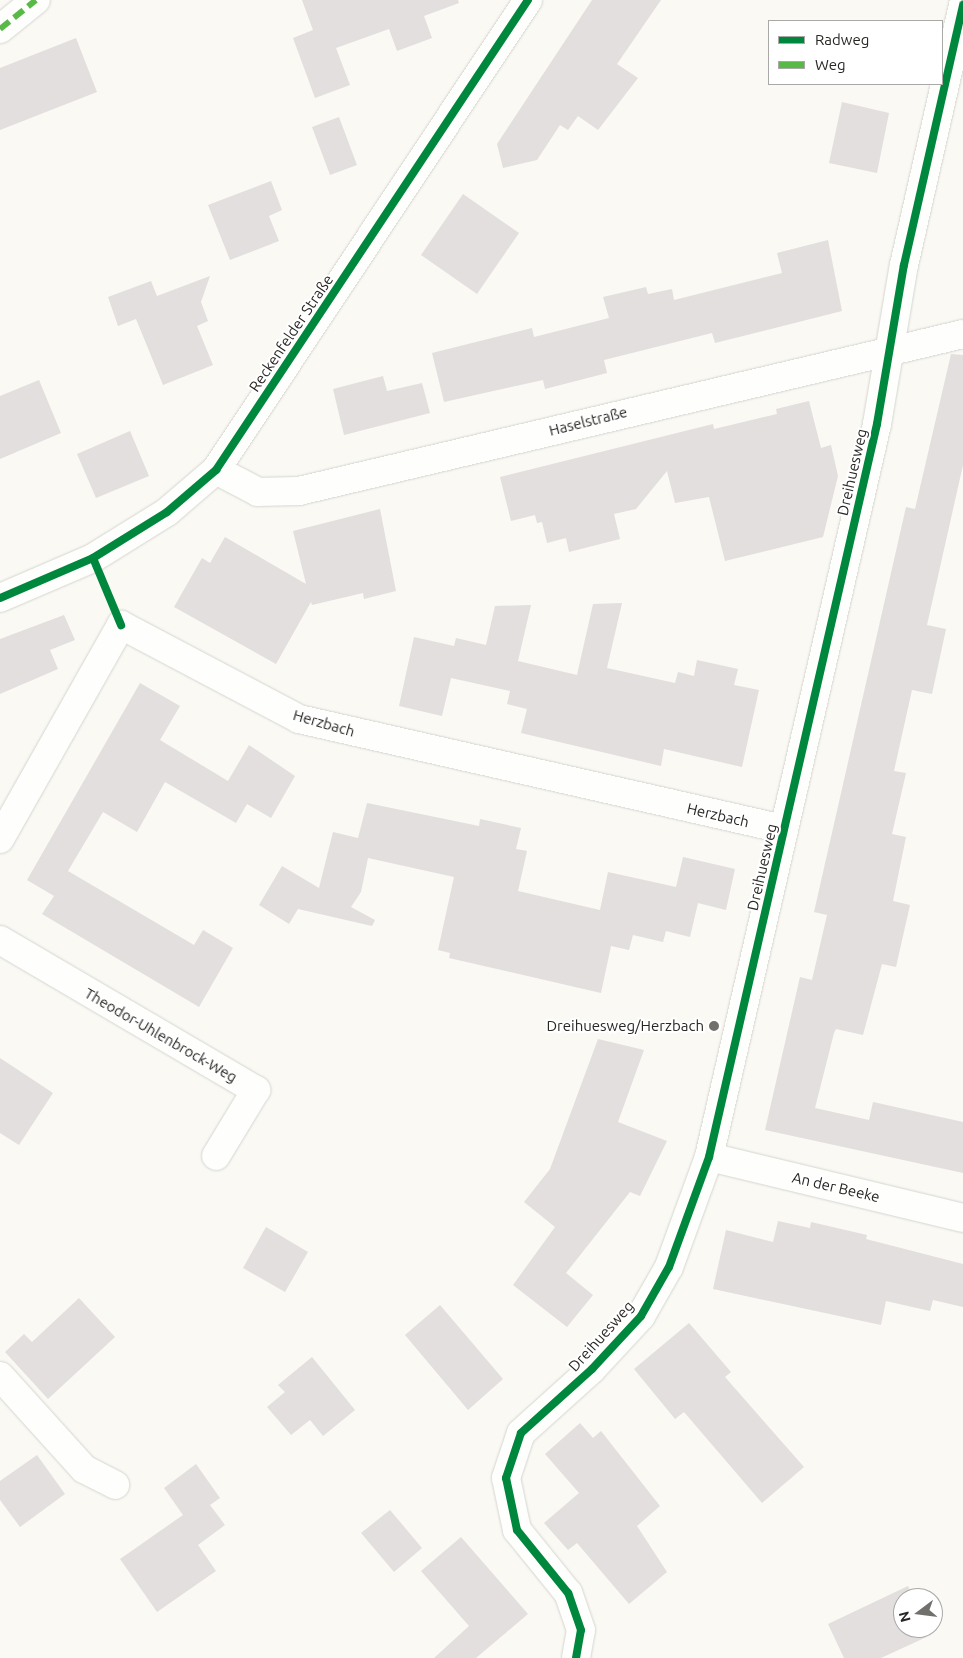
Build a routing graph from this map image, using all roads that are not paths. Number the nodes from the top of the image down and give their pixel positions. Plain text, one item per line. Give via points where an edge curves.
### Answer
1 (36, 0) edge
2 (528, 0) edge
3 (963, 5) edge
4 (0, 29) edge
5 (963, 334) edge
6 (893, 347) junction
7 (216, 470) junction
8 (0, 598) edge
9 (784, 829) junction
10 (0, 839) edge
11 (0, 940) edge
12 (216, 1156) dead end
13 (709, 1157) junction
14 (963, 1218) edge
15 (0, 1376) edge
16 (115, 1485) dead end
17 (576, 1658) edge

1 - 4 street
2 - 7 street, Reckenfelder Straße
3 - 6 street, Dreihuesweg via 904,265
5 - 6 street, Haselstraße
6 - 7 street, Haselstraße via 299,491 258,492
6 - 9 street, Dreihuesweg
7 - 8 street, Reckenfelder Straße via 167,512 93,558
9 - 10 street, Herzbach via 299,719 122,625
9 - 13 street, Dreihuesweg
11 - 12 street, Theodor-Uhlenbrock-Weg via 256,1090
13 - 14 street, An der Beeke
13 - 17 street, Dreihuesweg via 669,1267 641,1316 592,1369 521,1432 506,1478 517,1530 568,1593 581,1630
15 - 16 street via 84,1469

